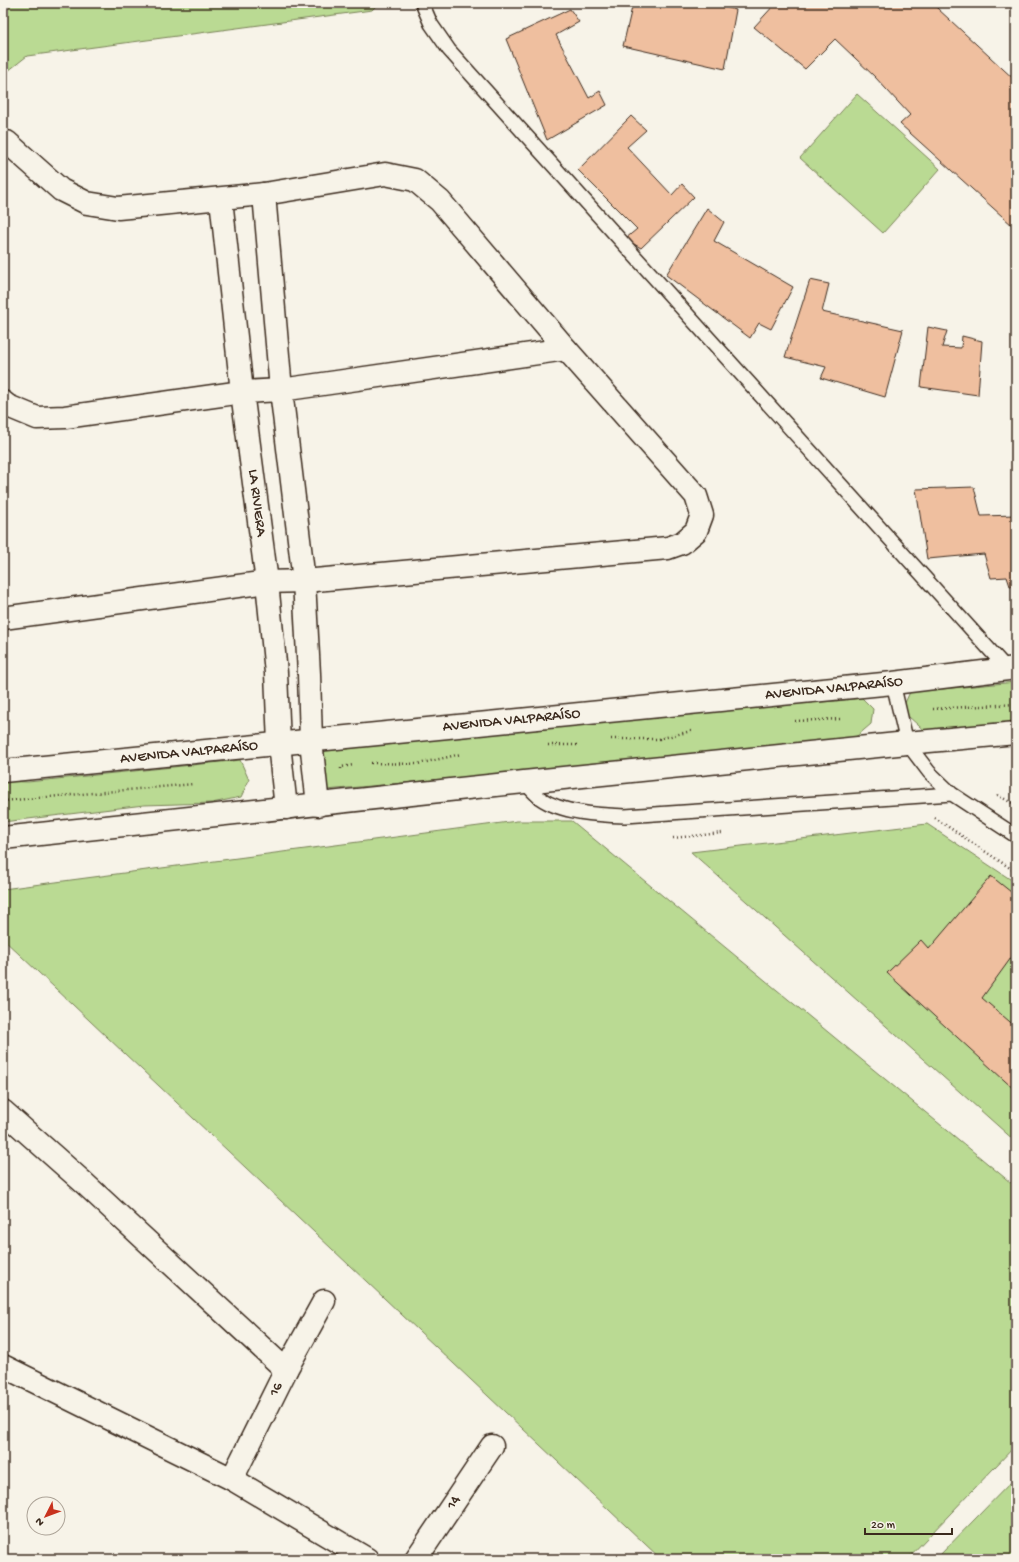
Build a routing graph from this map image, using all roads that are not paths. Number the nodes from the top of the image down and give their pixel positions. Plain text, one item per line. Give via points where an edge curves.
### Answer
1 (422, 3) edge
2 (7, 142) dead end
3 (264, 194) junction
4 (221, 198) junction
5 (566, 349) junction
6 (281, 390) junction
7 (242, 392) junction
8 (3, 402) edge
9 (304, 580) junction
10 (267, 582) junction
11 (3, 618) edge
12 (1011, 668) edge
13 (893, 683) junction
14 (1016, 734) edge
15 (311, 741) junction
16 (907, 743) junction
17 (279, 744) junction
18 (5, 771) edge
19 (524, 782) junction
20 (952, 794) junction
21 (318, 805) junction
22 (286, 808) junction
23 (1016, 836) edge
24 (6, 840) edge
25 (3, 1111) edge
26 (324, 1301) dead end
27 (3, 1366) edge
28 (286, 1370) junction
29 (492, 1446) dead end
30 (232, 1479) junction
31 (353, 1556) edge
32 (416, 1559) edge

1 - 12 lane via 431,24 449,50
2 - 4 street via 61,190 87,203 118,208
3 - 4 street
3 - 5 street via 385,174 415,180 440,201
3 - 6 street
4 - 7 street, LA RIVIERA
5 - 6 street
5 - 9 street via 696,496 702,515 696,531 682,543 668,548
6 - 7 street
6 - 9 street
7 - 8 street via 65,417 37,418
7 - 10 street, LA RIVIERA
9 - 10 street
9 - 15 street
10 - 11 street
10 - 17 street, LA RIVIERA via 276,673
12 - 13 street, AVENIDA VALPARAÍSO
13 - 15 street, AVENIDA VALPARAÍSO
13 - 16 lane
14 - 16 street
15 - 17 street, AVENIDA VALPARAÍSO
15 - 21 street
16 - 19 street
16 - 20 lane via 929,772
17 - 18 street, AVENIDA VALPARAÍSO
17 - 22 street, LA RIVIERA
19 - 20 lane via 540,798 559,807 586,814 625,816
19 - 21 street
20 - 23 lane
21 - 22 street
22 - 24 street
25 - 28 street
26 - 28 street, 16
27 - 30 street
28 - 30 street, 16
29 - 32 street, 14
30 - 31 street

